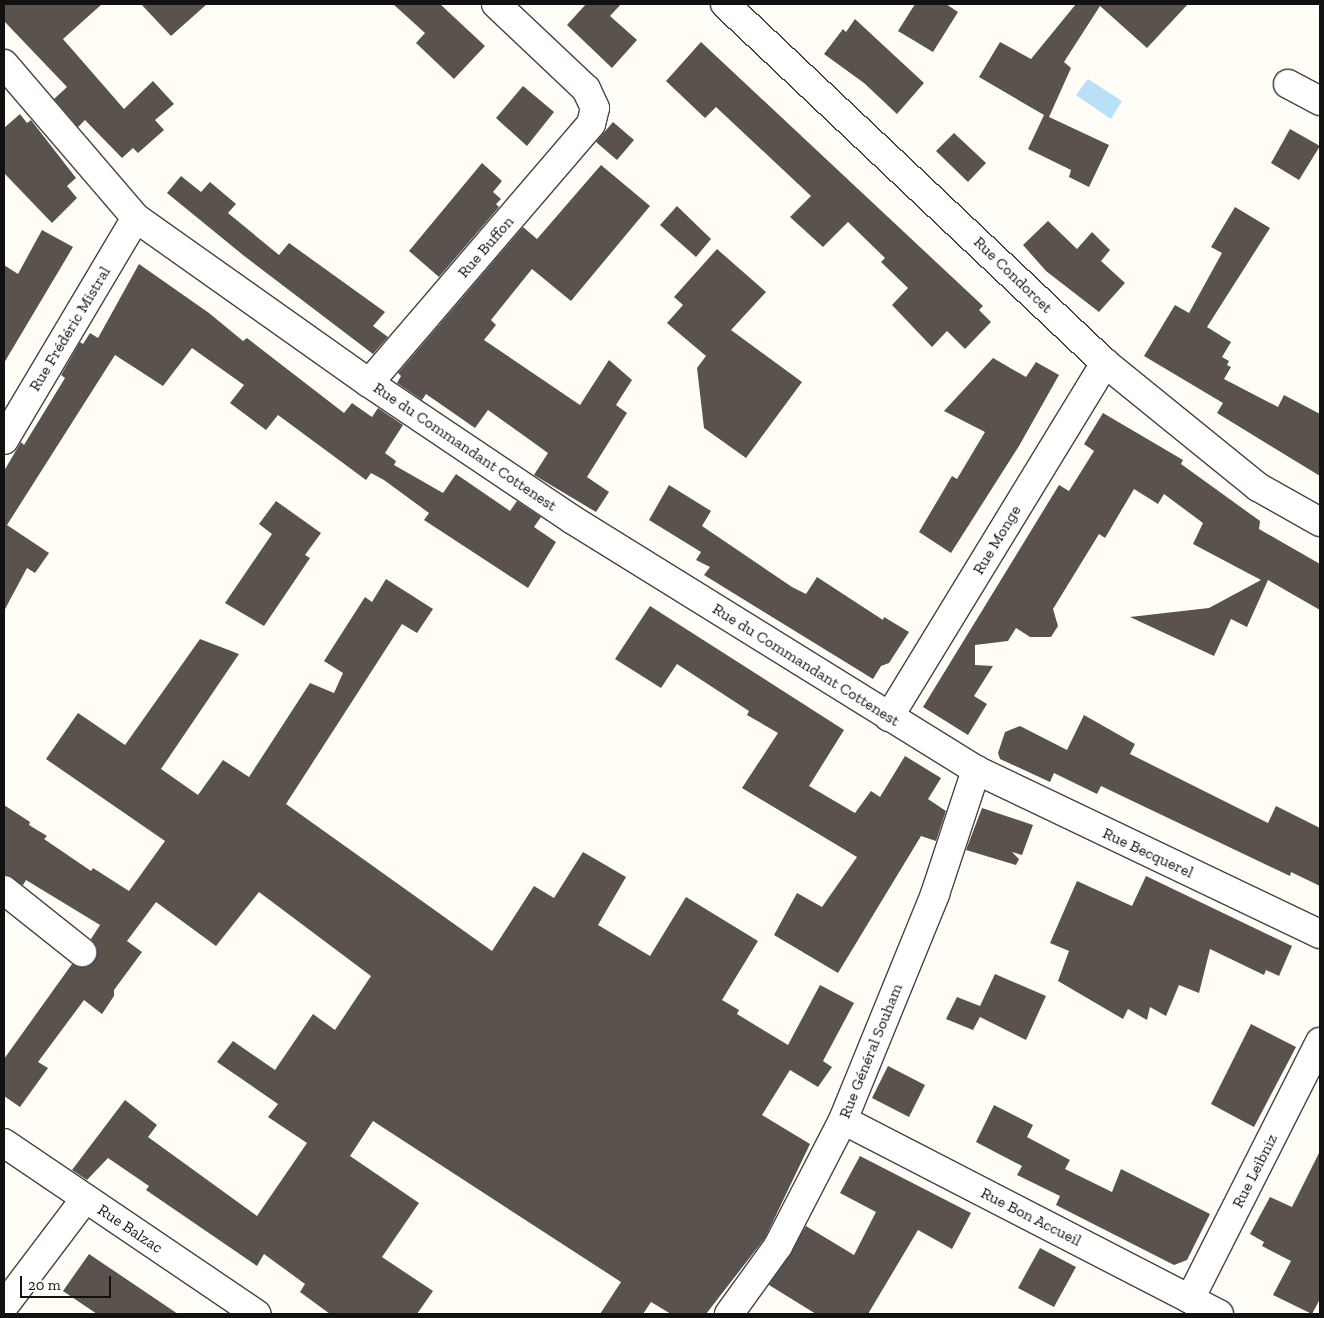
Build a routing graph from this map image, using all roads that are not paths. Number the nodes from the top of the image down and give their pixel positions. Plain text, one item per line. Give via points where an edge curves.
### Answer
1 (496, 4) edge
2 (725, 4) edge
3 (4, 64) edge
4 (1288, 84) dead end
5 (1320, 102) edge
6 (136, 218) junction
7 (1105, 362) junction
8 (369, 383) junction
9 (4, 440) edge
10 (1320, 522) edge
11 (889, 717) junction
12 (976, 770) junction
13 (4, 890) edge
14 (1320, 934) edge
15 (82, 952) dead end
16 (1320, 1042) edge
17 (843, 1120) junction
18 (4, 1143) edge
19 (85, 1199) junction
20 (1190, 1299) junction
21 (4, 1306) edge
22 (257, 1314) edge
23 (729, 1314) edge
24 (1219, 1314) edge

1 - 8 street, Rue Buffon via 586,89 595,108 591,124
2 - 7 street, Rue Condorcet
3 - 6 street, Rue du Commandant Cottenest
4 - 5 street
6 - 8 street, Rue du Commandant Cottenest
6 - 9 street, Rue Frédéric Mistral
7 - 10 street, Rue Condorcet via 1258,487
7 - 11 street, Rue Monge
8 - 11 street, Rue du Commandant Cottenest via 573,520
11 - 12 street, Rue du Commandant Cottenest
12 - 14 street, Rue Becquerel
12 - 17 street, Rue Général Souham via 935,894
13 - 15 street
16 - 20 street, Rue Leibniz
17 - 20 street, Rue Bon Accueil
17 - 23 street, Rue Général Souham via 778,1246
18 - 19 street, Rue Balzac
19 - 21 street
19 - 22 street, Rue Balzac
20 - 24 street, Rue Bon Accueil

